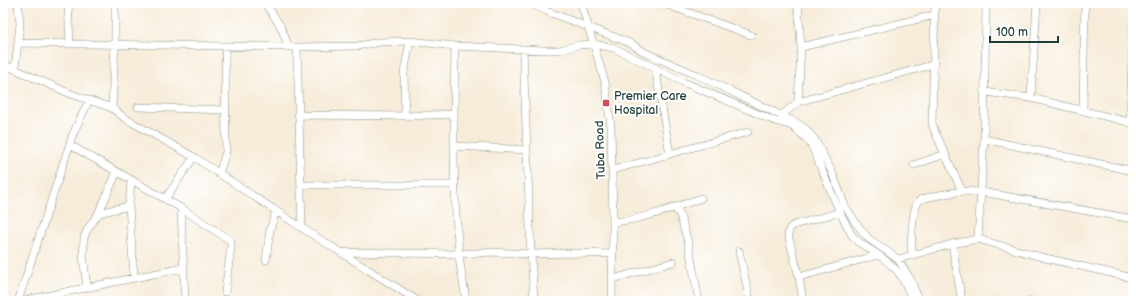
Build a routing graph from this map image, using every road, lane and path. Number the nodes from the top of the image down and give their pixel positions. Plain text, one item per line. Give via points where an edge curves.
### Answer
1 (18, 3) edge
2 (68, 3) edge
3 (115, 3) edge
4 (265, 3) edge
5 (530, 3) edge
6 (580, 3) edge
7 (662, 3) edge
8 (798, 3) edge
9 (935, 3) edge
10 (986, 3) edge
11 (1037, 3) edge
12 (1085, 3) edge
13 (935, 15) junction
14 (588, 27) junction
15 (1133, 28) edge
16 (751, 35) dead end
17 (410, 42) junction
18 (18, 43) junction
19 (115, 43) junction
20 (70, 44) junction
21 (593, 44) junction
22 (225, 46) junction
23 (455, 46) junction
24 (289, 47) junction
25 (298, 47) junction
26 (801, 47) junction
27 (523, 49) junction
28 (3, 64) edge
29 (935, 64) junction
30 (655, 67) junction
31 (15, 69) junction
32 (1132, 74) edge
33 (985, 92) junction
34 (1031, 98) junction
35 (89, 100) junction
36 (798, 102) junction
37 (138, 107) dead end
38 (112, 108) junction
39 (226, 110) junction
40 (1083, 111) junction
41 (454, 114) junction
42 (298, 115) junction
43 (404, 116) junction
44 (781, 116) junction
45 (1132, 123) edge
46 (748, 132) dead end
47 (984, 139) junction
48 (70, 146) junction
49 (455, 146) junction
50 (527, 150) junction
51 (670, 154) junction
52 (945, 154) junction
53 (194, 158) junction
54 (914, 165) dead end
55 (613, 170) junction
56 (1133, 171) edge
57 (117, 172) junction
58 (219, 174) junction
59 (131, 180) junction
60 (302, 185) junction
61 (455, 185) junction
62 (962, 191) junction
63 (982, 192) junction
64 (701, 198) dead end
65 (165, 199) junction
66 (129, 206) junction
67 (674, 207) junction
68 (181, 208) junction
69 (276, 211) junction
70 (840, 212) junction
71 (98, 214) junction
72 (1133, 219) edge
73 (613, 222) junction
74 (302, 228) junction
75 (978, 239) junction
76 (952, 244) junction
77 (739, 251) dead end
78 (341, 252) junction
79 (459, 254) junction
80 (531, 254) junction
81 (613, 254) junction
82 (878, 255) junction
83 (912, 255) junction
84 (898, 258) junction
85 (266, 260) dead end
86 (672, 262) dead end
87 (183, 268) junction
88 (134, 277) junction
89 (799, 277) junction
90 (1133, 277) edge
91 (613, 279) junction
92 (88, 288) junction
93 (225, 292) dead end
94 (409, 298) edge
95 (18, 301) edge
96 (21, 301) edge
97 (185, 301) edge
98 (418, 301) edge
99 (466, 301) edge
100 (534, 301) edge
101 (612, 301) edge
102 (699, 301) edge
103 (750, 301) edge
104 (803, 301) edge
105 (911, 301) edge
106 (919, 301) edge
107 (962, 301) edge
108 (1025, 301) edge
109 (1032, 301) edge

1 - 18 street
2 - 20 street
3 - 19 street
4 - 24 street via 280,25
5 - 14 street
6 - 14 street, Tuba Road
7 - 16 street
8 - 26 street
9 - 13 street
10 - 33 street
11 - 34 street
12 - 40 street
13 - 26 street
13 - 29 street
14 - 21 street, Tuba Road
14 - 44 street via 630,43 646,53
15 - 32 street
17 - 23 street
17 - 25 street
17 - 43 street via 404,74
18 - 20 street
18 - 31 street
19 - 20 street
19 - 22 street
19 - 38 street
21 - 27 street via 560,50
21 - 30 street via 614,48
21 - 55 street, Tuba Road via 609,104
22 - 24 street
22 - 39 street
23 - 27 street
23 - 41 street
24 - 25 street
25 - 42 street
26 - 36 street
27 - 50 street
28 - 31 street
29 - 36 street
29 - 52 street via 932,123
30 - 51 street
30 - 70 street via 683,82 792,126 809,141
31 - 35 street via 55,88
32 - 45 street
33 - 34 street
33 - 47 street
34 - 40 street
35 - 38 street
35 - 48 street
36 - 44 street
37 - 39 street
38 - 53 street via 126,119
39 - 58 street via 226,152
40 - 45 street
41 - 43 street
41 - 49 street
42 - 43 street
42 - 60 street
44 - 84 street via 806,129 831,170 845,206 856,223 869,239
46 - 51 street
47 - 56 street
47 - 63 street
48 - 57 street
48 - 95 street
49 - 50 street
49 - 61 street
50 - 80 street
51 - 55 street
52 - 54 street
52 - 62 street
53 - 58 street
53 - 65 street
55 - 73 street, Tuba Road
57 - 59 street
57 - 71 street
58 - 69 street
59 - 65 street
59 - 66 street
60 - 61 street
60 - 74 street
61 - 79 street
62 - 63 street
62 - 83 street via 919,201 915,208 910,240
63 - 72 street
63 - 75 street
64 - 67 street
65 - 68 street
66 - 71 street
66 - 88 street
67 - 73 street via 634,219
67 - 102 street via 680,215 688,242
68 - 87 street
68 - 93 street via 231,242
69 - 74 street
69 - 85 street via 270,230
70 - 82 street via 853,236
70 - 89 street via 790,228 788,234
71 - 92 street via 84,238 82,256
73 - 81 street, Tuba Road
74 - 78 street
75 - 76 street
75 - 90 street via 1041,257
76 - 83 street
76 - 107 street
77 - 103 street
78 - 79 street
78 - 94 street
79 - 80 street
79 - 99 street
80 - 81 street
80 - 100 street
81 - 91 street, Tuba Road
82 - 89 street
82 - 105 street via 902,276
83 - 84 street
84 - 106 street via 911,280
86 - 91 street
87 - 88 street
87 - 97 street
88 - 92 street
89 - 104 street
91 - 101 street, Tuba Road
92 - 96 street
94 - 98 street
108 - 109 street

